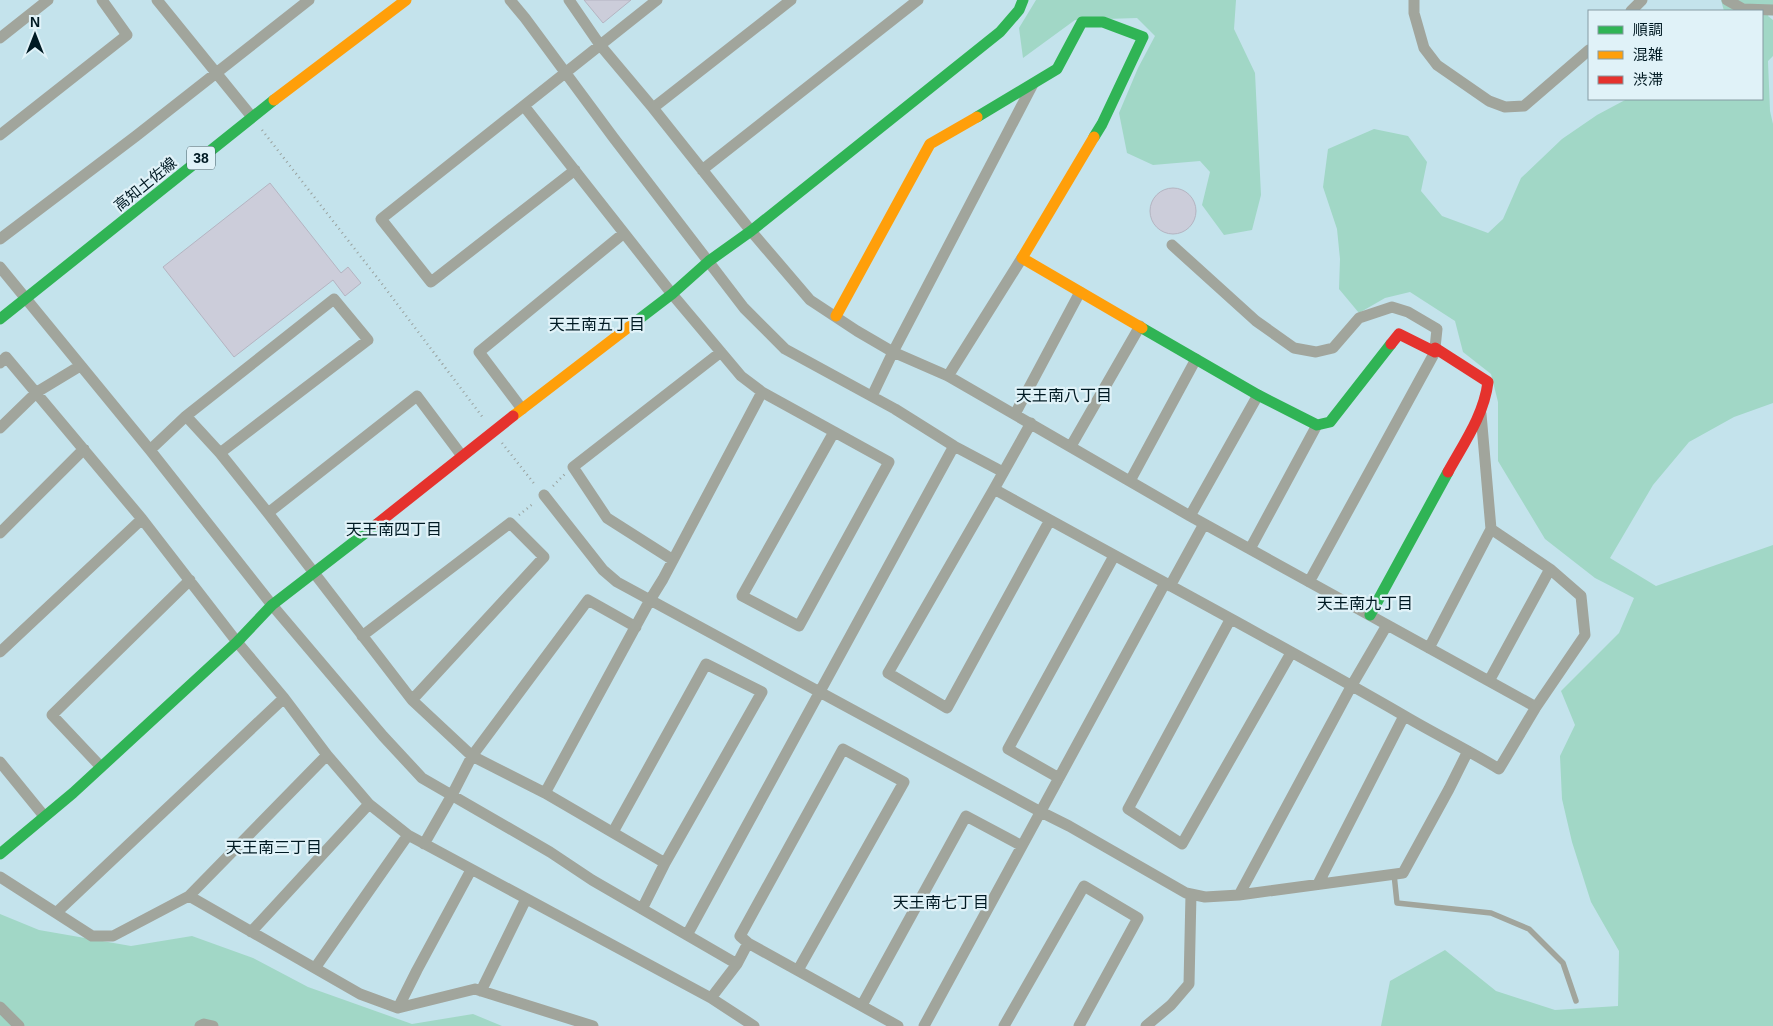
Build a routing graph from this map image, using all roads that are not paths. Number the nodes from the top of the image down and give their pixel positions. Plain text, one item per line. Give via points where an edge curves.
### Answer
1 (48, 0) edge
2 (102, 0) edge
3 (157, 0) edge
4 (309, 0) edge
5 (406, 0) edge
6 (510, 0) edge
7 (569, 0) edge
8 (657, 0) edge
9 (791, 0) edge
10 (918, 0) edge
11 (1023, 0) edge
12 (1414, 0) edge
13 (1642, 0) edge
14 (1727, 0) edge
15 (1632, 10) edge
16 (1773, 10) edge
17 (0, 38) edge
18 (600, 45) junction
19 (1588, 51) edge
20 (565, 72) junction
21 (217, 73) junction
22 (1034, 84) junction
23 (524, 106) junction
24 (653, 108) junction
25 (252, 117) junction
26 (0, 134) edge
27 (575, 170) junction
28 (702, 170) junction
29 (751, 231) junction
30 (624, 233) junction
31 (0, 239) edge
32 (1172, 245) dead end
33 (1022, 258) junction
34 (709, 262) junction
35 (0, 267) edge
36 (1080, 292) junction
37 (672, 294) junction
38 (26, 299) junction
39 (836, 316) junction
40 (0, 319) edge
41 (1140, 326) junction
42 (1435, 350) junction
43 (721, 352) junction
44 (893, 352) junction
45 (1196, 359) junction
46 (0, 363) edge
47 (80, 366) junction
48 (948, 376) junction
49 (37, 392) junction
50 (762, 392) junction
51 (1258, 394) junction
52 (872, 396) junction
53 (522, 408) junction
54 (1481, 412) junction
55 (1015, 414) junction
56 (186, 416) junction
57 (1030, 422) junction
58 (1316, 425) junction
59 (0, 428) edge
60 (834, 432) junction
61 (954, 446) junction
62 (1071, 446) junction
63 (84, 450) junction
64 (150, 450) junction
65 (220, 453) junction
66 (462, 456) junction
67 (1003, 472) junction
68 (1130, 480) junction
69 (994, 489) junction
70 (544, 494) road end
71 (268, 513) junction
72 (1190, 516) junction
73 (142, 519) junction
74 (1050, 520) junction
75 (1204, 524) junction
76 (1491, 529) junction
77 (0, 533) edge
78 (1250, 549) junction
79 (1114, 556) junction
80 (673, 560) junction
81 (1550, 569) junction
82 (315, 573) junction
83 (190, 580) junction
84 (1309, 582) junction
85 (1167, 585) junction
86 (650, 600) junction
87 (272, 605) junction
88 (1370, 615) junction
89 (1230, 620) junction
90 (1387, 625) junction
91 (636, 627) junction
92 (362, 636) junction
93 (237, 642) junction
94 (1428, 648) junction
95 (0, 652) edge
96 (1291, 653) junction
97 (1489, 681) junction
98 (1352, 685) junction
99 (820, 691) junction
100 (284, 698) junction
101 (412, 700) junction
102 (1536, 707) junction
103 (1404, 716) junction
104 (1468, 750) junction
105 (327, 755) junction
106 (472, 756) junction
107 (0, 762) edge
108 (100, 767) junction
109 (1060, 778) junction
110 (545, 793) junction
111 (452, 795) junction
112 (369, 804) junction
113 (1041, 812) junction
114 (44, 816) junction
115 (613, 832) junction
116 (408, 835) junction
117 (424, 844) junction
118 (1022, 846) junction
119 (0, 854) edge
120 (665, 863) junction
121 (471, 870) junction
122 (1394, 874) junction
123 (0, 877) edge
124 (1318, 884) junction
125 (1191, 894) junction
126 (1239, 895) junction
127 (189, 896) junction
128 (526, 899) junction
129 (642, 909) junction
130 (56, 914) junction
131 (251, 932) junction
132 (687, 935) junction
133 (748, 943) junction
134 (737, 964) junction
135 (315, 968) junction
136 (798, 970) junction
137 (481, 991) junction
138 (711, 998) junction
139 (1576, 1001) dead end
140 (862, 1005) junction
141 (0, 1008) edge
142 (398, 1008) junction
143 (19, 1026) edge
144 (200, 1026) edge
145 (213, 1026) edge
146 (593, 1026) edge
147 (754, 1026) edge
148 (898, 1026) edge
149 (924, 1026) edge
150 (1004, 1026) edge
151 (1079, 1026) edge
152 (1146, 1026) edge

1 - 17 street
2 - 26 street via 127,36
3 - 21 street
4 - 21 street
5 - 25 street, 高知土佐線 / 38
6 - 20 street
7 - 18 street
8 - 18 street
9 - 24 street
10 - 28 street
11 - 29 street via 1019,10 1000,32
12 - 19 street via 1424,48 1437,65 1504,108 1524,106
13 - 15 street
14 - 16 street via 1743,8
18 - 20 street
18 - 24 street
20 - 23 street
20 - 34 street
21 - 25 street
21 - 31 street
22 - 33 street via 1057,69 1082,22 1103,22 1143,37 1102,124
22 - 39 street via 930,144
22 - 44 street
23 - 27 street
23 - 27 street via 381,219 431,282
24 - 28 street
25 - 38 street, 高知土佐線 / 38
27 - 30 street
28 - 29 street
29 - 34 street
29 - 39 street via 810,300
30 - 37 street
30 - 53 street via 479,352
32 - 42 street via 1256,321 1294,348 1316,352 1333,348 1359,318 1392,307 1408,312 1437,329
33 - 36 street
33 - 48 street
34 - 37 street
34 - 52 street via 744,308 785,349
35 - 38 street
36 - 41 street
36 - 55 street
37 - 43 street
37 - 53 street
38 - 40 street, 高知土佐線 / 38
38 - 47 street
39 - 44 street
41 - 45 street
41 - 62 street
42 - 54 street via 1488,382
42 - 58 street via 1399,334 1330,422
42 - 84 street
43 - 50 street via 741,376
43 - 80 street via 573,467 607,518
44 - 48 street
44 - 52 street
45 - 51 street
45 - 68 street
46 - 49 street via 6,357
47 - 49 street
47 - 64 street
48 - 55 street
49 - 59 street
49 - 63 street
50 - 60 street
50 - 80 street
51 - 58 street
51 - 72 street
52 - 61 street
53 - 66 street
54 - 76 street
54 - 88 street
55 - 57 street
56 - 64 street
56 - 65 street
56 - 65 street via 334,299 368,340
57 - 62 street
57 - 67 street
58 - 78 street
60 - 60 street via 742,596 799,626 889,462
61 - 67 street
61 - 99 street
62 - 68 street
63 - 73 street
63 - 77 street
64 - 87 street
65 - 71 street
66 - 71 street via 417,396
66 - 82 street
67 - 69 street
68 - 72 street
69 - 74 street
69 - 74 street via 888,673 948,708
70 - 86 street via 602,570
71 - 82 street
72 - 75 street
73 - 83 street
73 - 95 street
74 - 79 street
75 - 78 street
75 - 85 street
76 - 81 street
76 - 94 street
78 - 84 street
79 - 85 street
79 - 109 street via 1008,749
80 - 86 street
81 - 97 street
81 - 102 street via 1581,596 1585,635
82 - 87 street
82 - 92 street
83 - 93 street
83 - 108 street via 52,714
84 - 88 street
85 - 89 street
85 - 109 street
86 - 91 street
86 - 99 street
87 - 93 street
87 - 111 street via 422,778
88 - 90 street
89 - 96 street
89 - 96 street via 1128,810 1182,844
90 - 94 street
90 - 98 street
91 - 106 street via 588,600
91 - 110 street
92 - 101 street
92 - 101 street via 510,523 544,558
93 - 100 street
93 - 108 street
94 - 97 street
96 - 98 street
97 - 102 street
98 - 103 street
98 - 126 street
99 - 113 street
99 - 132 street
100 - 105 street
100 - 130 street
101 - 106 street
102 - 104 street via 1499,769
103 - 104 street
103 - 124 street
104 - 122 street via 1403,873
105 - 112 street
105 - 127 street
106 - 110 street
106 - 111 street
107 - 114 street
108 - 114 street
109 - 113 street
110 - 115 street
111 - 117 street
111 - 129 street
112 - 116 street
112 - 131 street
113 - 118 street
113 - 125 street
114 - 119 street
115 - 120 street
115 - 120 street via 706,664 762,692
116 - 117 street
116 - 135 street
117 - 121 street
118 - 140 street via 966,816
118 - 149 street
120 - 129 street
121 - 128 street
121 - 142 street
122 - 124 street
122 - 139 lane via 1397,903 1491,913 1529,929 1563,963
123 - 130 street
124 - 126 street
125 - 126 street via 1204,897
125 - 152 street via 1189,984 1172,1005
127 - 130 street via 113,936 92,936
127 - 131 street
128 - 137 street
128 - 138 street
129 - 132 street
131 - 135 street
132 - 134 street
133 - 134 street
133 - 136 street
133 - 136 street via 740,936 843,749 904,782
134 - 138 street
135 - 142 street via 360,994
136 - 140 street
137 - 142 street via 459,992
137 - 146 street
138 - 147 street
140 - 148 street
141 - 143 street
144 - 145 street
150 - 151 street via 1084,886 1138,918

